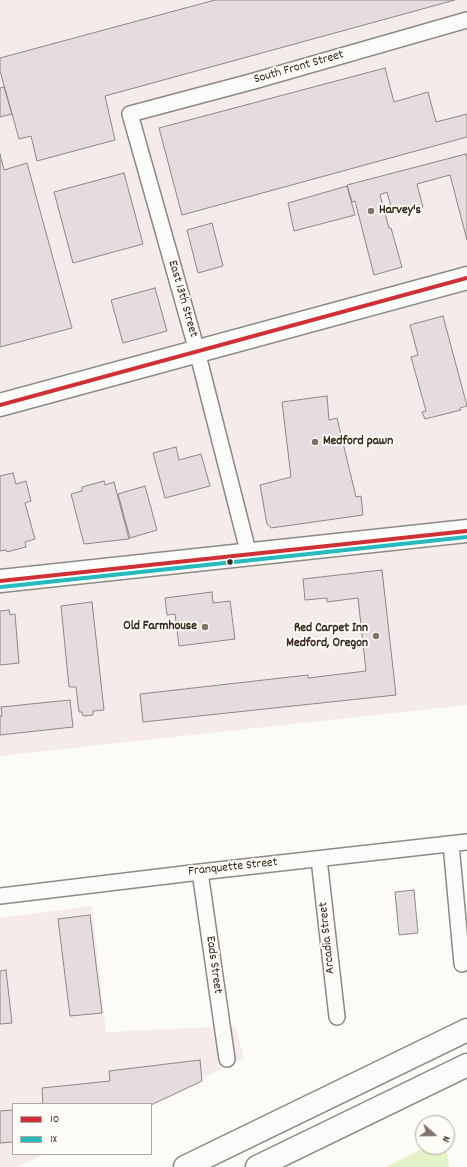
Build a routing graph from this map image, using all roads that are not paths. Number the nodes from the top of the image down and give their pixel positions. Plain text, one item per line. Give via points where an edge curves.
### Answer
1 (467, 20) edge
2 (130, 114) joint
3 (467, 278) edge
4 (197, 352) junction
5 (0, 405) edge
6 (467, 531) edge
7 (249, 555) junction
8 (0, 581) edge
9 (467, 842) edge
10 (451, 844) junction
11 (319, 859) junction
12 (200, 872) junction
13 (0, 896) edge
14 (462, 964) dead end
15 (337, 1017) dead end
16 (467, 1030) edge
17 (227, 1059) dead end
18 (467, 1065) edge
19 (185, 1167) edge
20 (257, 1167) edge

1 - 2 street, South Front Street
2 - 4 street, East 13th Street
3 - 4 main road
4 - 5 main road
4 - 7 street, East 13th Street
6 - 7 main road
7 - 8 main road
9 - 10 street, Franquette Street
10 - 11 street, Franquette Street
10 - 14 street
11 - 12 street, Franquette Street
11 - 15 street, Arcadia Street
12 - 13 street, Franquette Street
12 - 17 street, Eads Street
16 - 19 main road
18 - 20 main road

